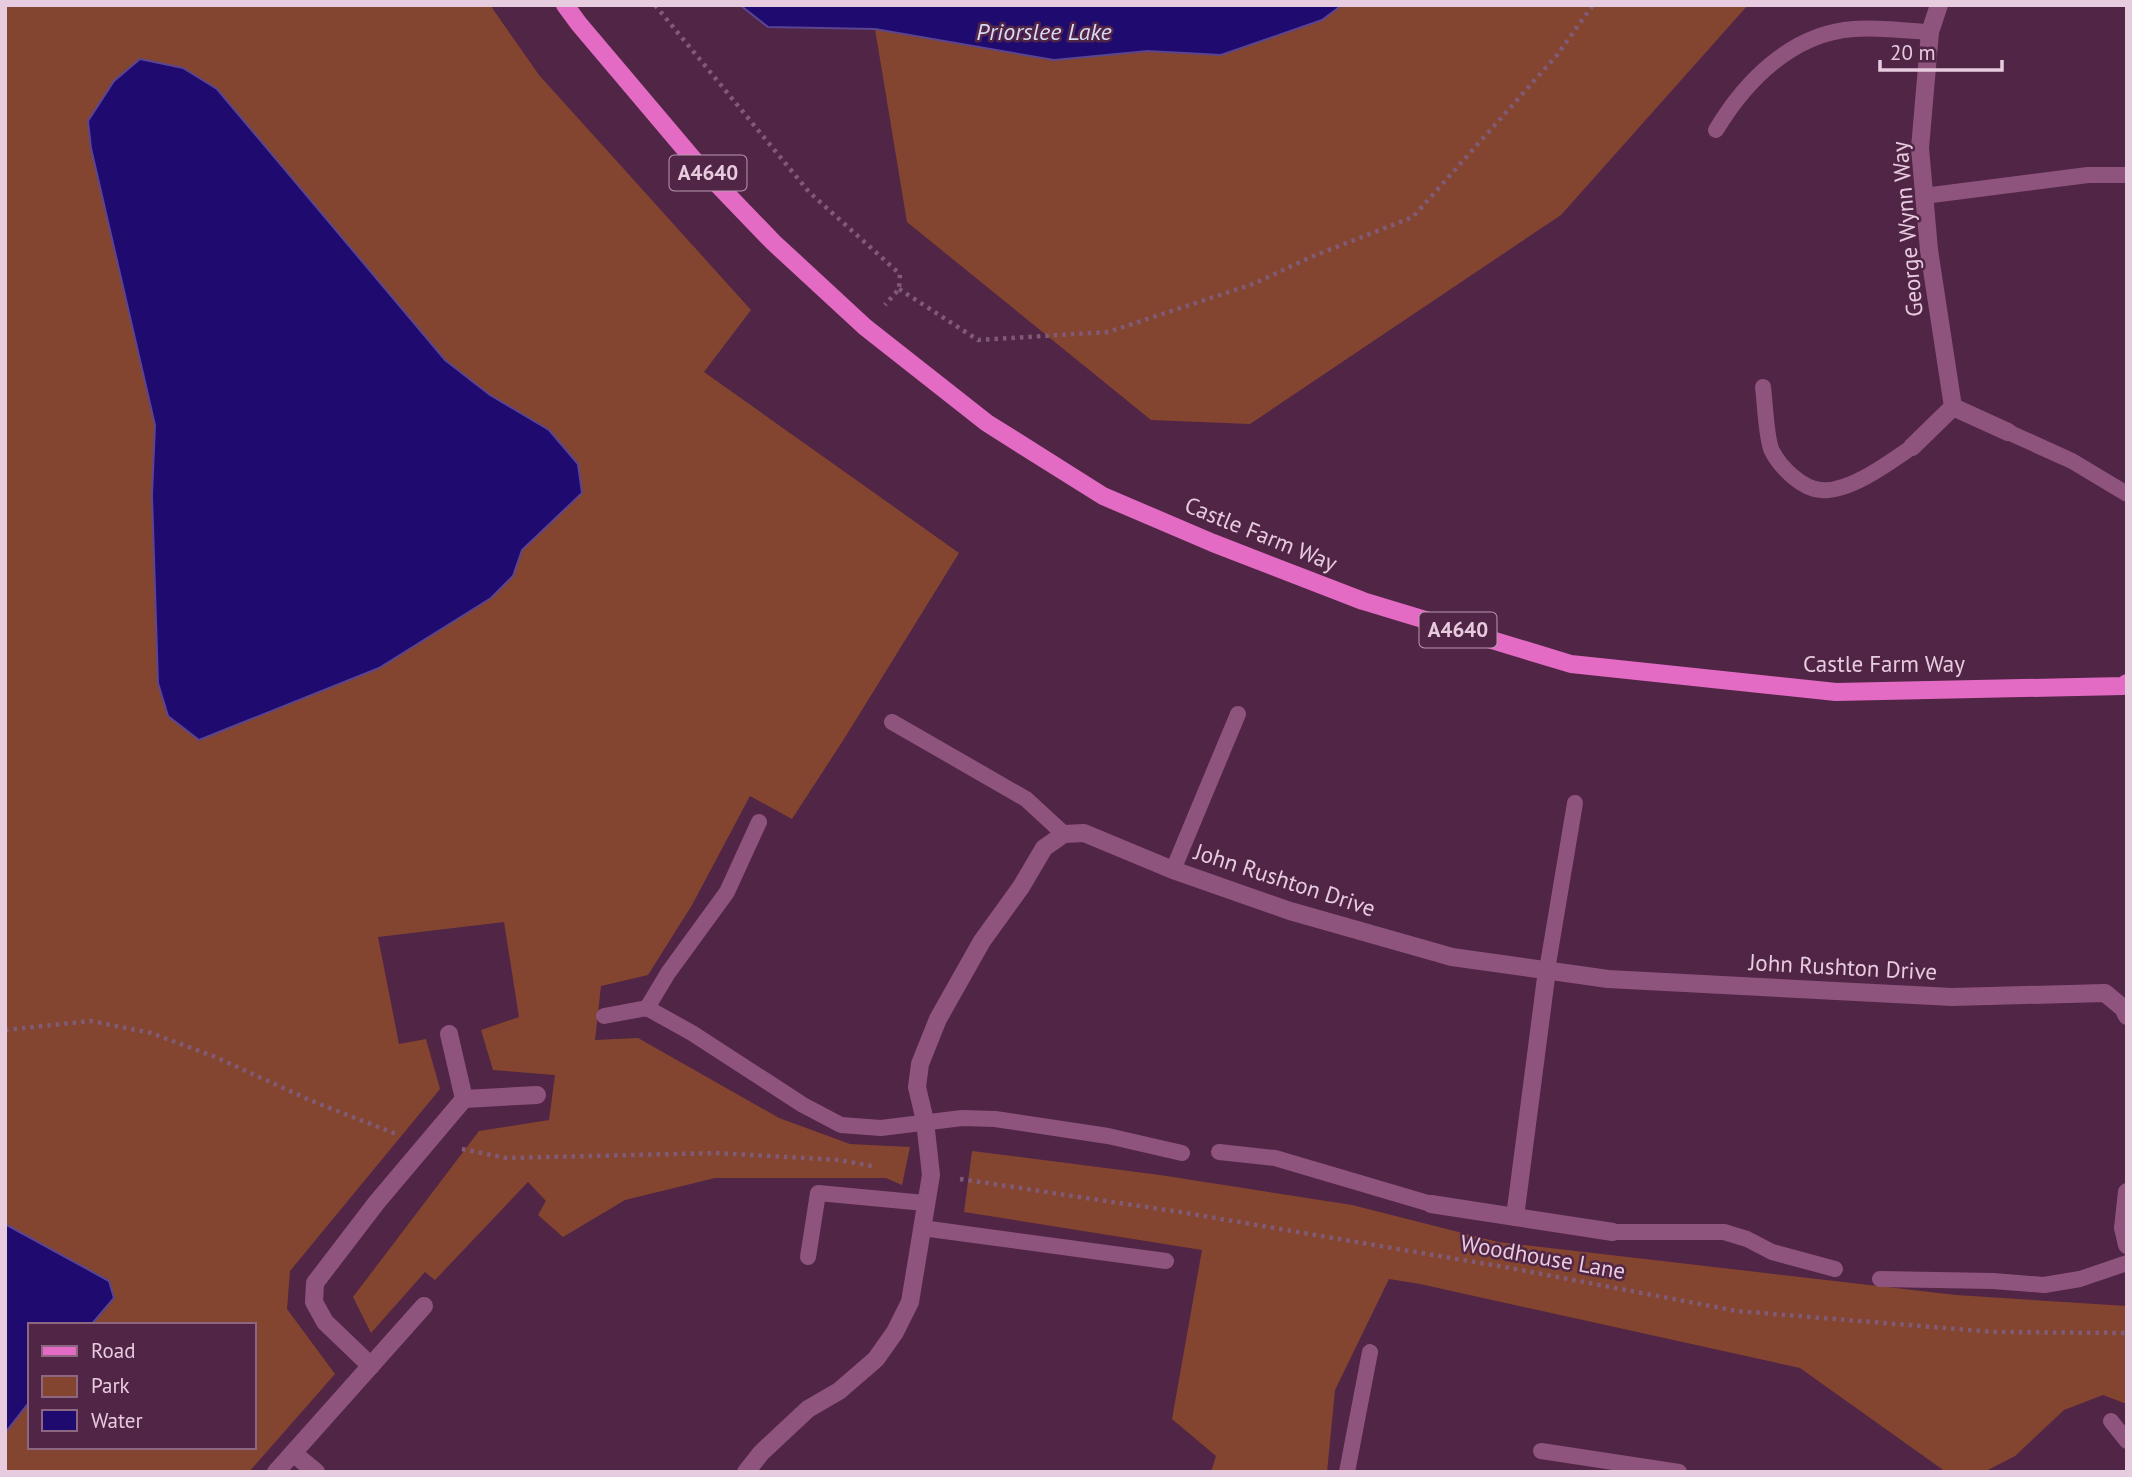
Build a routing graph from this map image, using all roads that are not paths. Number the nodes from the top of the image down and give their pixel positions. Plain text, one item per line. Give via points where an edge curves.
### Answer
1 (565, 5) edge
2 (1939, 5) edge
3 (1930, 32) junction
4 (1716, 130) dead end
5 (2127, 175) edge
6 (1924, 197) junction
7 (1763, 387) dead end
8 (1953, 407) junction
9 (2008, 432) joint
10 (1912, 447) joint
11 (2127, 494) edge
12 (2125, 686) edge
13 (1238, 714) dead end
14 (892, 722) dead end
15 (1575, 803) dead end
16 (759, 822) dead end
17 (1063, 834) junction
18 (1173, 870) junction
19 (1547, 970) junction
20 (647, 1008) junction
21 (604, 1016) dead end
22 (2127, 1016) edge
23 (449, 1034) dead end
24 (537, 1095) dead end
25 (464, 1099) junction
26 (925, 1121) junction
27 (1219, 1152) dead end
28 (1182, 1153) dead end
29 (2127, 1192) edge
30 (925, 1203) junction
31 (1431, 1204) joint
32 (1515, 1217) junction
33 (922, 1228) junction
34 (1613, 1232) joint
35 (2127, 1245) edge
36 (808, 1257) dead end
37 (1166, 1261) dead end
38 (2127, 1263) edge
39 (1835, 1269) dead end
40 (1880, 1279) dead end
41 (424, 1306) dead end
42 (1370, 1352) dead end
43 (371, 1366) junction
44 (2111, 1421) dead end
45 (2127, 1441) edge
46 (1541, 1451) dead end
47 (293, 1452) junction
48 (276, 1472) edge
49 (316, 1472) edge
50 (746, 1472) edge
51 (1347, 1472) edge
52 (1679, 1472) edge

1 - 12 main road, Castle Farm Way / A4640 via 694,160 865,327 987,423 1103,496 1363,601 1571,664 1836,692
2 - 3 street, George Wynn Way
3 - 4 lane via 1855,29 1823,34 1787,51 1771,65 1732,104
3 - 6 street, George Wynn Way via 1920,148
5 - 6 lane via 2088,175
6 - 8 street, George Wynn Way
7 - 10 lane via 1771,449 1792,478 1819,491 1842,487
8 - 9 street
8 - 10 street
9 - 11 lane via 2072,461
13 - 18 lane, John Rushton Drive
14 - 17 lane via 1026,799
15 - 19 lane
16 - 20 lane via 727,892
17 - 18 street, John Rushton Drive via 1084,833
17 - 26 street via 1044,848 982,941 938,1019 920,1064 918,1087
18 - 19 street, John Rushton Drive via 1290,911 1452,957
19 - 22 street, John Rushton Drive via 1608,979 1952,997 2105,993
19 - 32 street
20 - 21 lane
20 - 26 lane via 841,1125 881,1128
23 - 25 street
24 - 25 street
25 - 43 street via 316,1283 314,1302 325,1322
26 - 28 lane via 995,1119
26 - 30 street via 931,1175
27 - 31 lane via 1275,1158
29 - 35 street via 2123,1228
30 - 33 street
30 - 36 lane via 818,1193
31 - 32 street
32 - 34 street
33 - 37 lane
33 - 50 street via 910,1302 876,1359 839,1391 808,1409
34 - 39 lane via 1724,1232 1772,1252
38 - 40 lane via 2080,1279 2043,1285
41 - 43 street
42 - 51 lane
43 - 47 street
44 - 45 lane
46 - 52 lane
47 - 48 street
47 - 49 street

